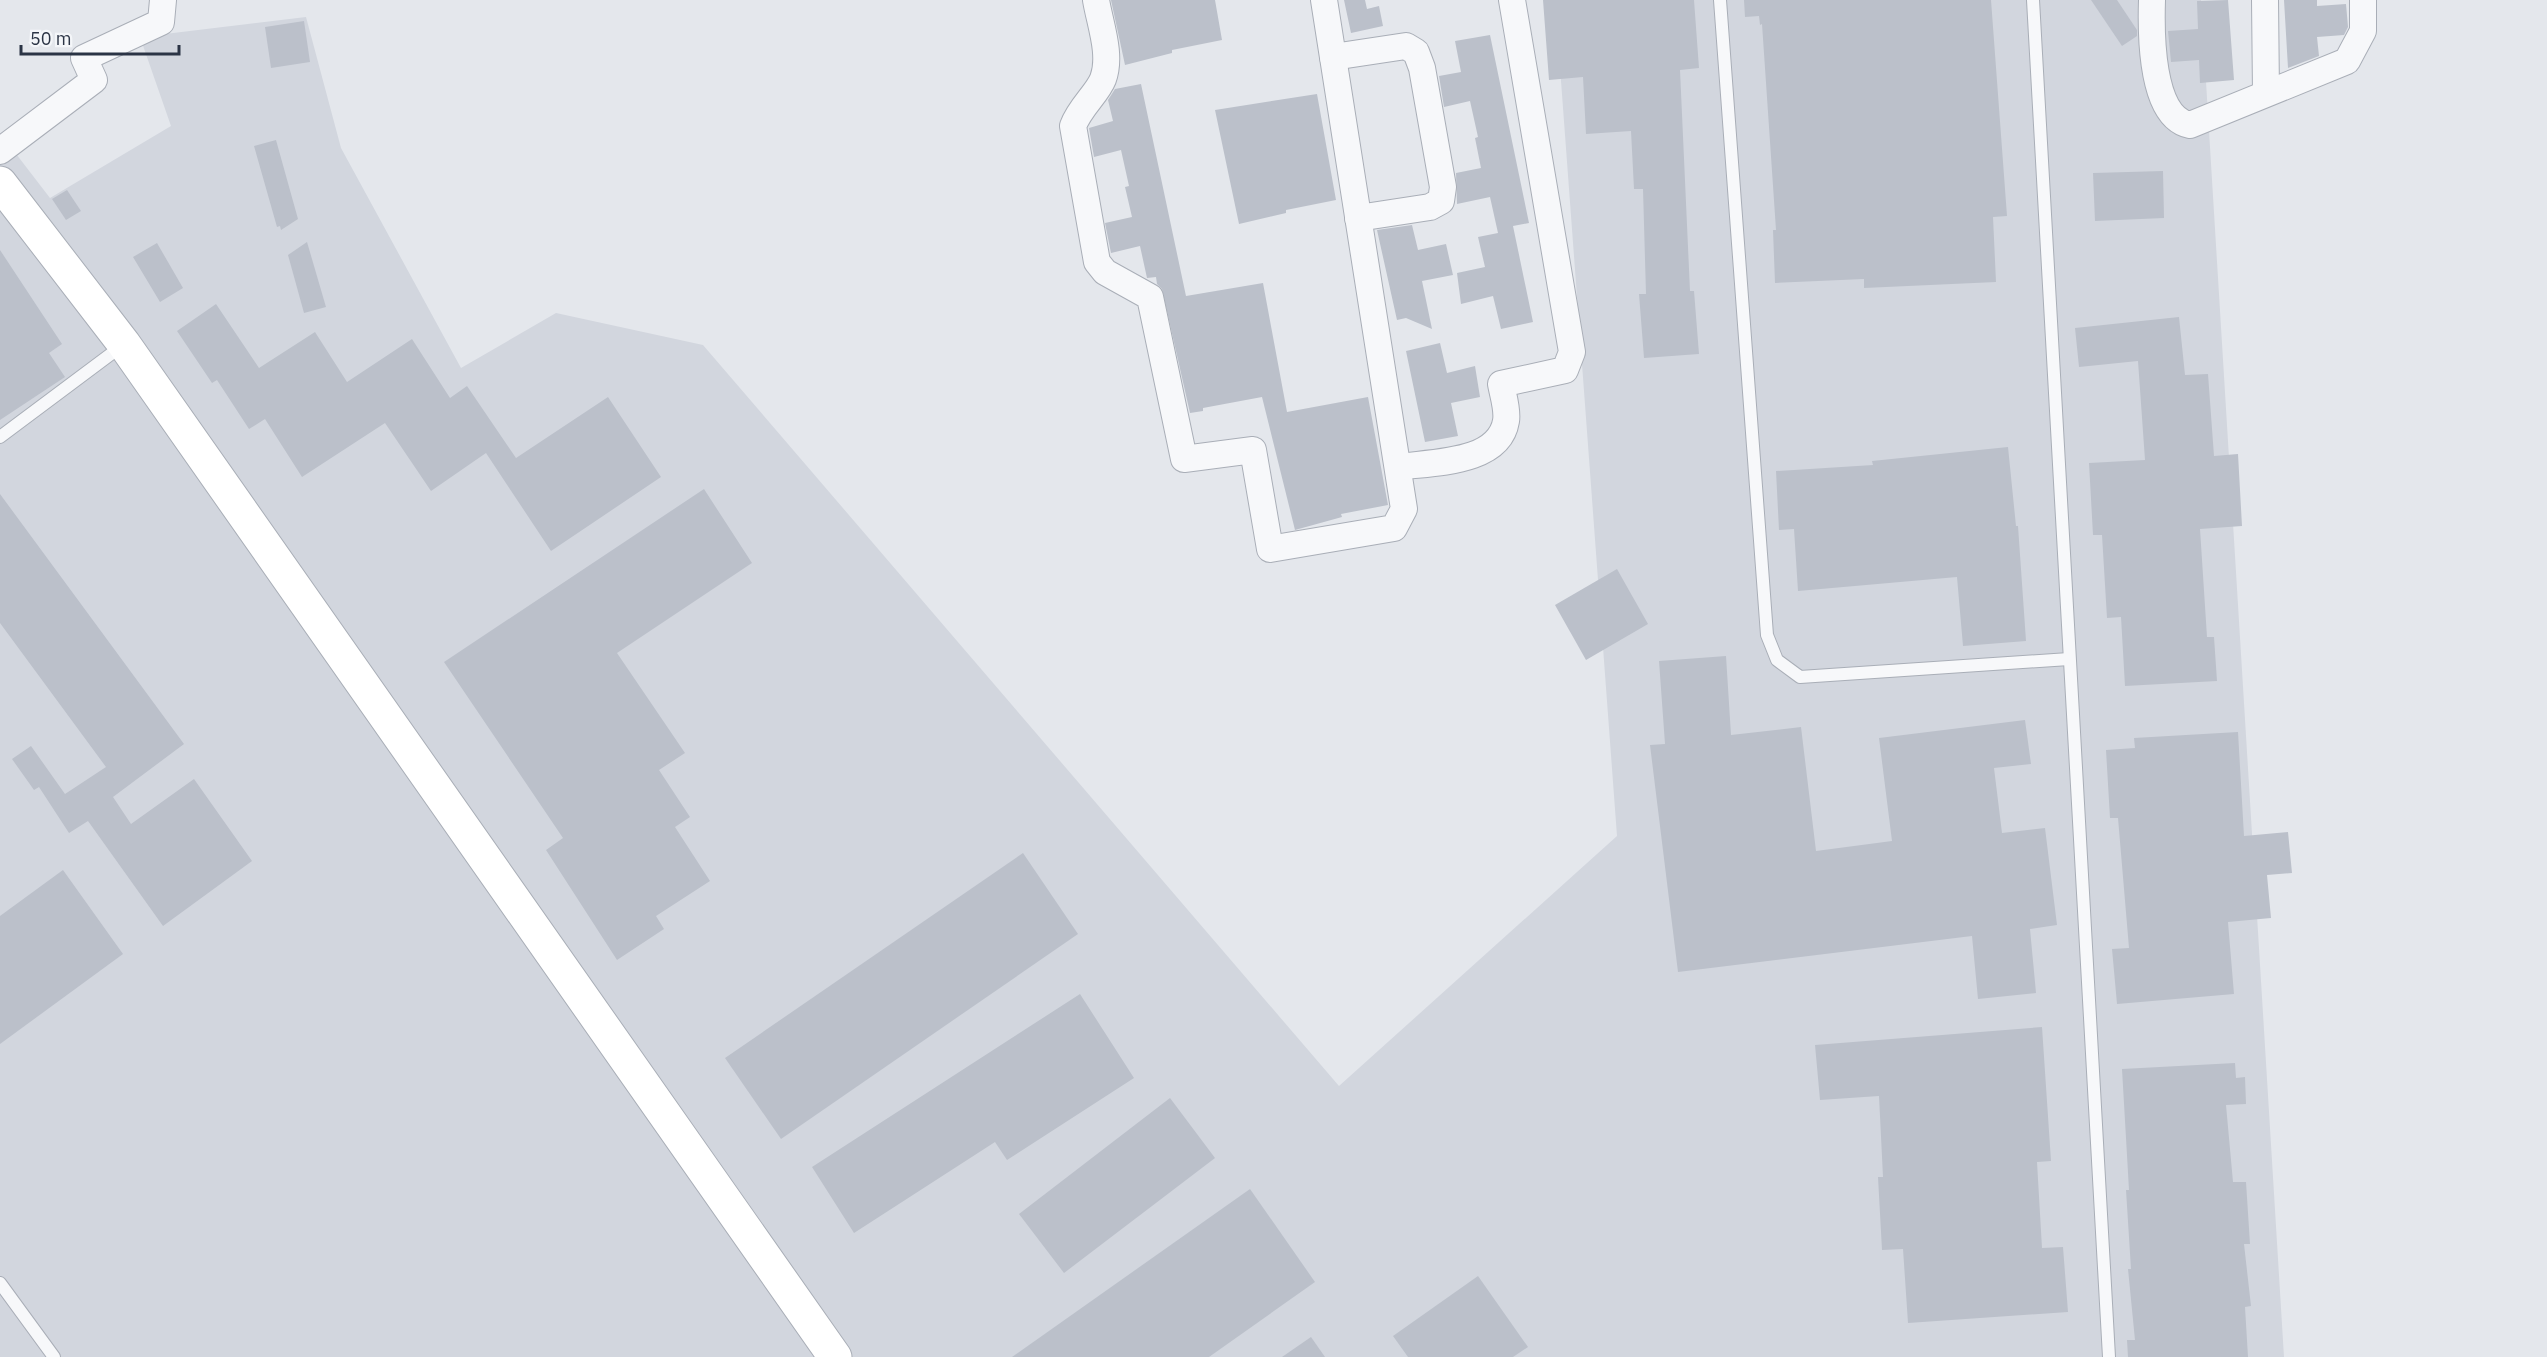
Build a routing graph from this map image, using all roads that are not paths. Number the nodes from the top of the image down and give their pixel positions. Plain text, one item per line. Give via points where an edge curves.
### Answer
1 (163, 0) edge
2 (1096, 0) edge
3 (1324, 0) edge
4 (1512, 0) edge
5 (1720, 0) edge
6 (2032, 0) edge
7 (2152, 0) edge
8 (2265, 0) edge
9 (2363, 0) edge
10 (1333, 57) junction
11 (2266, 93) junction
12 (0, 151) edge
13 (0, 183) edge
14 (1358, 218) junction
15 (124, 344) junction
16 (0, 436) edge
17 (1398, 467) junction
18 (2069, 659) junction
19 (0, 1283) edge
20 (828, 1352) edge
21 (54, 1357) edge
22 (2109, 1357) edge

1 - 12 street via 161,22 84,58 94,80
2 - 17 street via 1106,58 1103,80 1079,110 1073,126 1097,262 1105,272 1150,297 1184,459 1253,450 1270,549 1394,528 1404,509
3 - 10 street
4 - 17 street via 1572,352 1564,370 1501,384 1506,420 1500,436 1478,455
5 - 18 lane via 1767,635 1777,660 1800,677
6 - 18 lane
7 - 11 street via 2151,42 2157,78 2162,95 2183,124 2190,125
8 - 11 street
9 - 11 street via 2363,31 2347,61
10 - 14 street
10 - 14 street via 1406,46 1416,52 1443,187 1441,201 1430,207
13 - 15 street
14 - 17 street
15 - 16 lane
15 - 20 street
18 - 22 lane
19 - 21 lane

